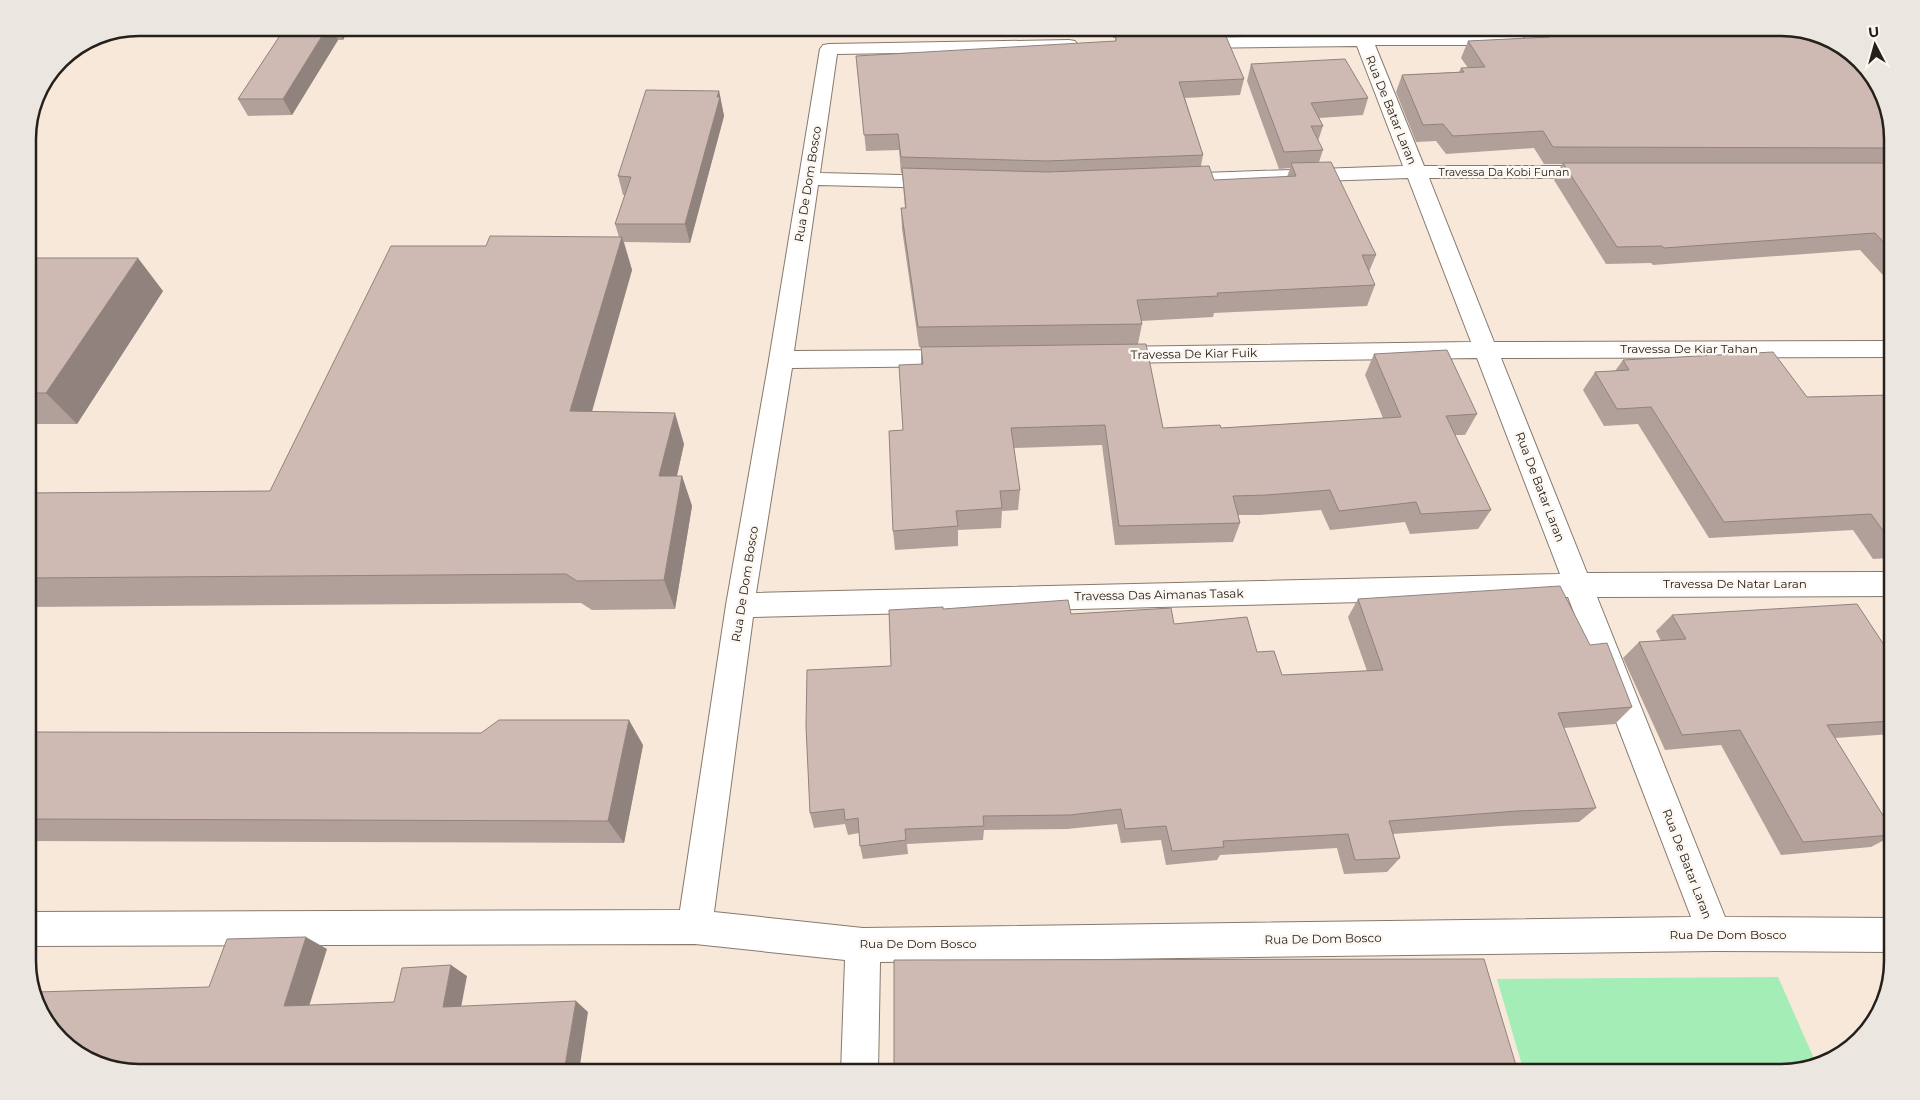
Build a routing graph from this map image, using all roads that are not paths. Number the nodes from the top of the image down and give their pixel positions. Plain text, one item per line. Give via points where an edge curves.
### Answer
1 (1364, 40) junction
2 (1543, 40) edge
3 (1166, 43) edge
4 (1096, 45) edge
5 (1416, 172) junction
6 (1614, 172) edge
7 (810, 179) junction
8 (1153, 181) edge
9 (957, 182) edge
10 (1884, 349) edge
11 (1486, 350) junction
12 (1089, 356) edge
13 (980, 357) edge
14 (782, 360) junction
15 (1884, 584) edge
16 (1578, 585) junction
17 (740, 605) junction
18 (695, 927) junction
19 (36, 929) edge
20 (1715, 934) junction
21 (1884, 935) edge
22 (863, 945) junction
23 (859, 1064) edge

1 - 2 street
1 - 3 street
1 - 5 street, Rua De Batar Laran
4 - 7 street, Rua De Dom Bosco via 829,50
5 - 6 street, Travessa Da Kobi Funan
5 - 8 street, Travessa Da Kobi Funan
5 - 11 street, Rua De Batar Laran
7 - 9 street
7 - 14 street, Rua De Dom Bosco
10 - 11 street, Travessa De Kiar Tahan
11 - 12 street, Travessa De Kiar Fuik
11 - 16 street, Rua De Batar Laran
13 - 14 street
14 - 17 street, Rua De Dom Bosco
15 - 16 street, Travessa De Natar Laran
16 - 17 street, Travessa Das Aimanas Tasak
16 - 20 street, Rua De Batar Laran
17 - 18 street, Rua De Dom Bosco
18 - 19 street
18 - 22 street, Rua De Dom Bosco
20 - 21 street, Rua De Dom Bosco
20 - 22 street, Rua De Dom Bosco
22 - 23 street

